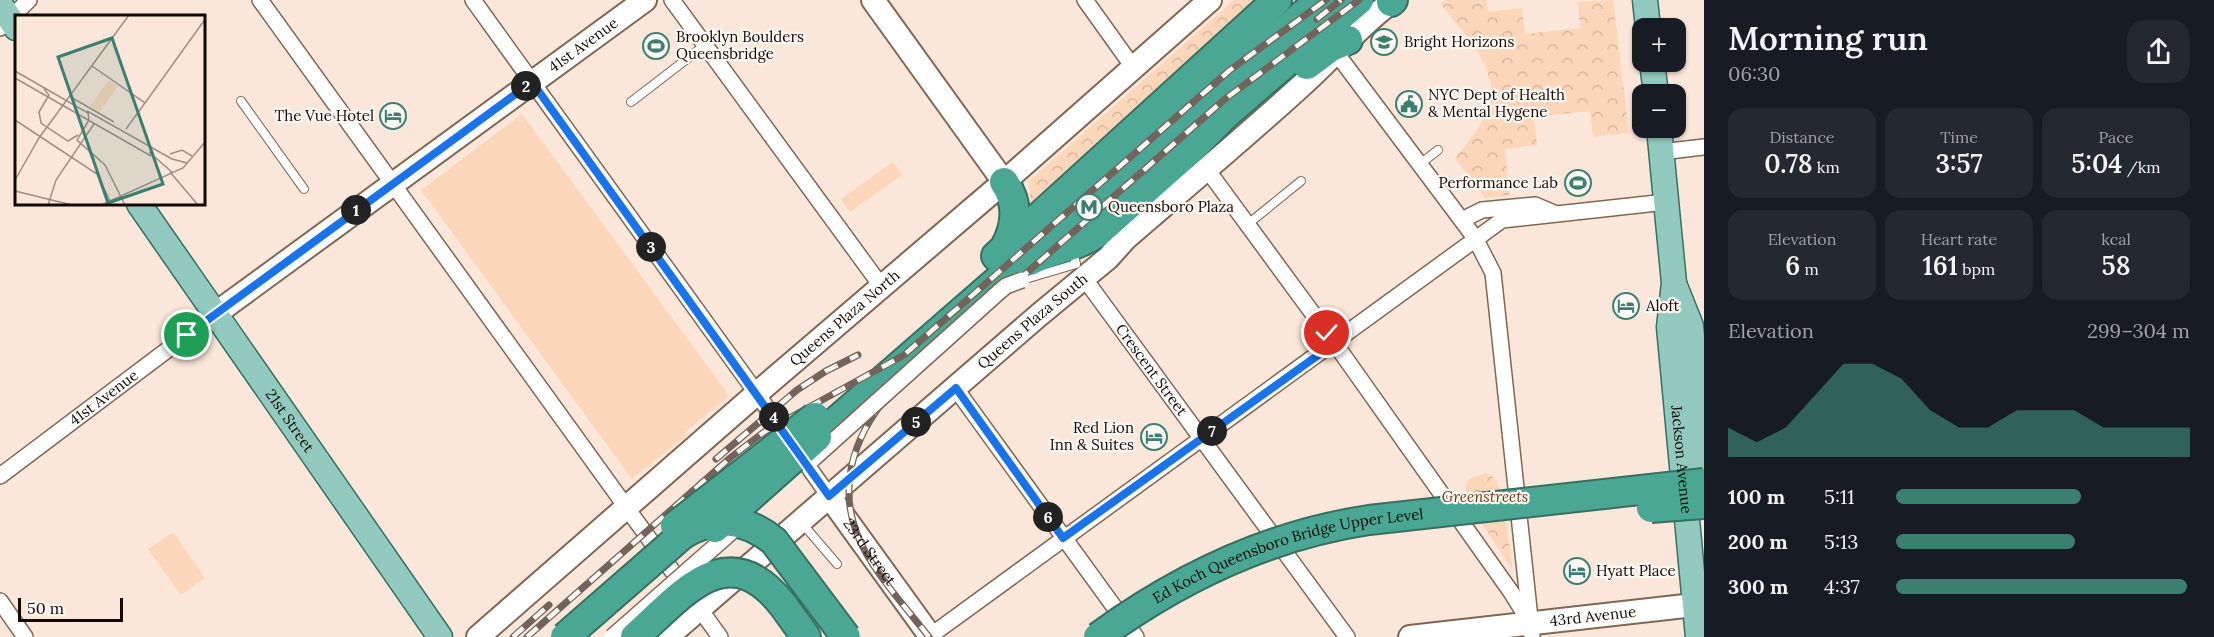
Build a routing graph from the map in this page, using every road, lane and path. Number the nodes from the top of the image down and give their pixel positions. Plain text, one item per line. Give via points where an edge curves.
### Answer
1 (29, 0) edge
2 (260, 0) edge
3 (472, 0) edge
4 (645, 0) edge
5 (672, 0) edge
6 (873, 0) edge
7 (1085, 0) edge
8 (1210, 0) edge
9 (1277, 0) edge
10 (1320, 0) edge
11 (1359, 0) edge
12 (1644, 0) edge
13 (1393, 1) edge
14 (1647, 18) edge
15 (7, 20) edge
16 (1312, 40) junction
17 (705, 45) junction
18 (1342, 47) junction
19 (1133, 67) junction
20 (1242, 68) junction
21 (532, 82) junction
22 (241, 101) dead end
23 (631, 102) dead end
24 (1660, 138) edge
25 (1704, 147) edge
26 (1438, 150) dead end
27 (1661, 152) junction
28 (1199, 159) junction
29 (1420, 164) junction
30 (1301, 181) dead end
31 (1004, 182) junction
32 (393, 183) junction
33 (304, 189) dead end
34 (1666, 202) junction
35 (140, 206) edge
36 (1557, 214) junction
37 (1462, 220) junction
38 (1248, 224) junction
39 (1475, 238) junction
40 (1004, 249) junction
41 (1084, 278) junction
42 (1010, 280) junction
43 (1674, 283) junction
44 (882, 287) junction
45 (215, 314) junction
46 (1335, 343) junction
47 (956, 388) junction
48 (757, 394) junction
49 (826, 428) junction
50 (1201, 439) junction
51 (1704, 460) edge
52 (0, 476) edge
53 (1697, 482) edge
54 (829, 496) junction
55 (1704, 504) edge
56 (627, 507) junction
57 (800, 521) junction
58 (1063, 538) junction
59 (837, 564) dead end
60 (0, 601) edge
61 (1699, 605) edge
62 (699, 608) junction
63 (1531, 630) edge
64 (930, 636) edge
65 (25, 637) edge
66 (440, 637) edge
67 (478, 637) edge
68 (550, 637) edge
69 (565, 637) edge
70 (586, 637) edge
71 (593, 637) edge
72 (612, 637) edge
73 (635, 637) edge
74 (667, 637) edge
75 (720, 637) edge
76 (806, 637) edge
77 (836, 637) edge
78 (846, 637) edge
79 (1098, 637) edge
80 (1126, 637) edge
81 (1136, 637) edge
82 (1347, 637) edge
83 (1410, 637) edge
84 (1698, 637) edge

1 - 15 street
2 - 32 street
3 - 21 street, 23rd Street
4 - 21 main road, 41st Avenue
5 - 17 street
6 - 31 main road
7 - 19 street
8 - 19 main road, Queens Plaza North
9 - 40 highway
10 - 20 highway
11 - 16 highway
12 - 14 main road
13 - 18 main road
16 - 20 highway
16 - 28 highway via 1227,113
17 - 23 lane
17 - 44 street
18 - 28 highway via 1331,47
18 - 29 street
19 - 31 main road, Queens Plaza North
20 - 42 highway
21 - 32 main road, 41st Avenue
21 - 48 street, 23rd Street
22 - 33 lane
24 - 27 main road, Jackson Avenue
25 - 27 street
26 - 29 lane
27 - 34 main road, Jackson Avenue
28 - 38 street
28 - 41 main road, Queens Plaza South
28 - 42 highway via 1083,243 1046,253
29 - 37 street
30 - 38 lane
31 - 40 highway via 1014,199 1015,213
31 - 44 main road, Queens Plaza North
32 - 45 main road, 41st Avenue
32 - 56 street
34 - 36 street
34 - 43 main road, Jackson Avenue
35 - 45 main road, 21st Street
36 - 37 street via 1535,205 1482,210
36 - 39 street via 1503,220
37 - 39 street
38 - 46 street
39 - 46 street
39 - 63 street via 1493,273
40 - 49 highway
41 - 47 main road, Queens Plaza South
41 - 50 street, Crescent Street
42 - 49 highway
43 - 51 main road, Jackson Avenue via 1695,316 1691,326
43 - 53 main road, Jackson Avenue via 1669,327
44 - 48 main road, Queens Plaza North
45 - 52 street, 41st Avenue
45 - 66 main road, 21st Street
46 - 50 street
46 - 63 street via 1511,592
47 - 54 main road, Queens Plaza South
47 - 58 street
48 - 54 street, 23rd Street
48 - 56 main road, Queens Plaza North
49 - 68 highway, bridge via 683,519
49 - 71 highway, bridge
49 - 72 street, bridge
50 - 58 street
50 - 82 street, Crescent Street
53 - 61 main road, Jackson Avenue
53 - 79 highway, Ed Koch Queensboro Bridge Upper Level, bridge via 1369,520 1315,531 1215,566 1153,599
54 - 57 main road, Queens Plaza South
54 - 64 main road, 23rd Street
55 - 80 highway, Ed Koch Queensboro Bridge Upper Level, bridge via 1371,540 1311,551 1264,565 1205,590 1167,609
56 - 62 street
56 - 67 main road, Queens Plaza North
57 - 59 lane
57 - 62 main road, Queens Plaza South
58 - 64 street
58 - 81 street
60 - 65 street
61 - 63 main road, 43rd Avenue
61 - 84 main road, Jackson Avenue
62 - 74 main road, Queens Plaza South
62 - 75 street
63 - 83 main road, 43rd Avenue
69 - 78 highway, bridge via 682,535 716,521 744,524 774,540
70 - 77 highway, bridge via 688,548 710,536 736,532 771,549
73 - 76 highway, bridge via 695,584 724,573 745,574 767,586

